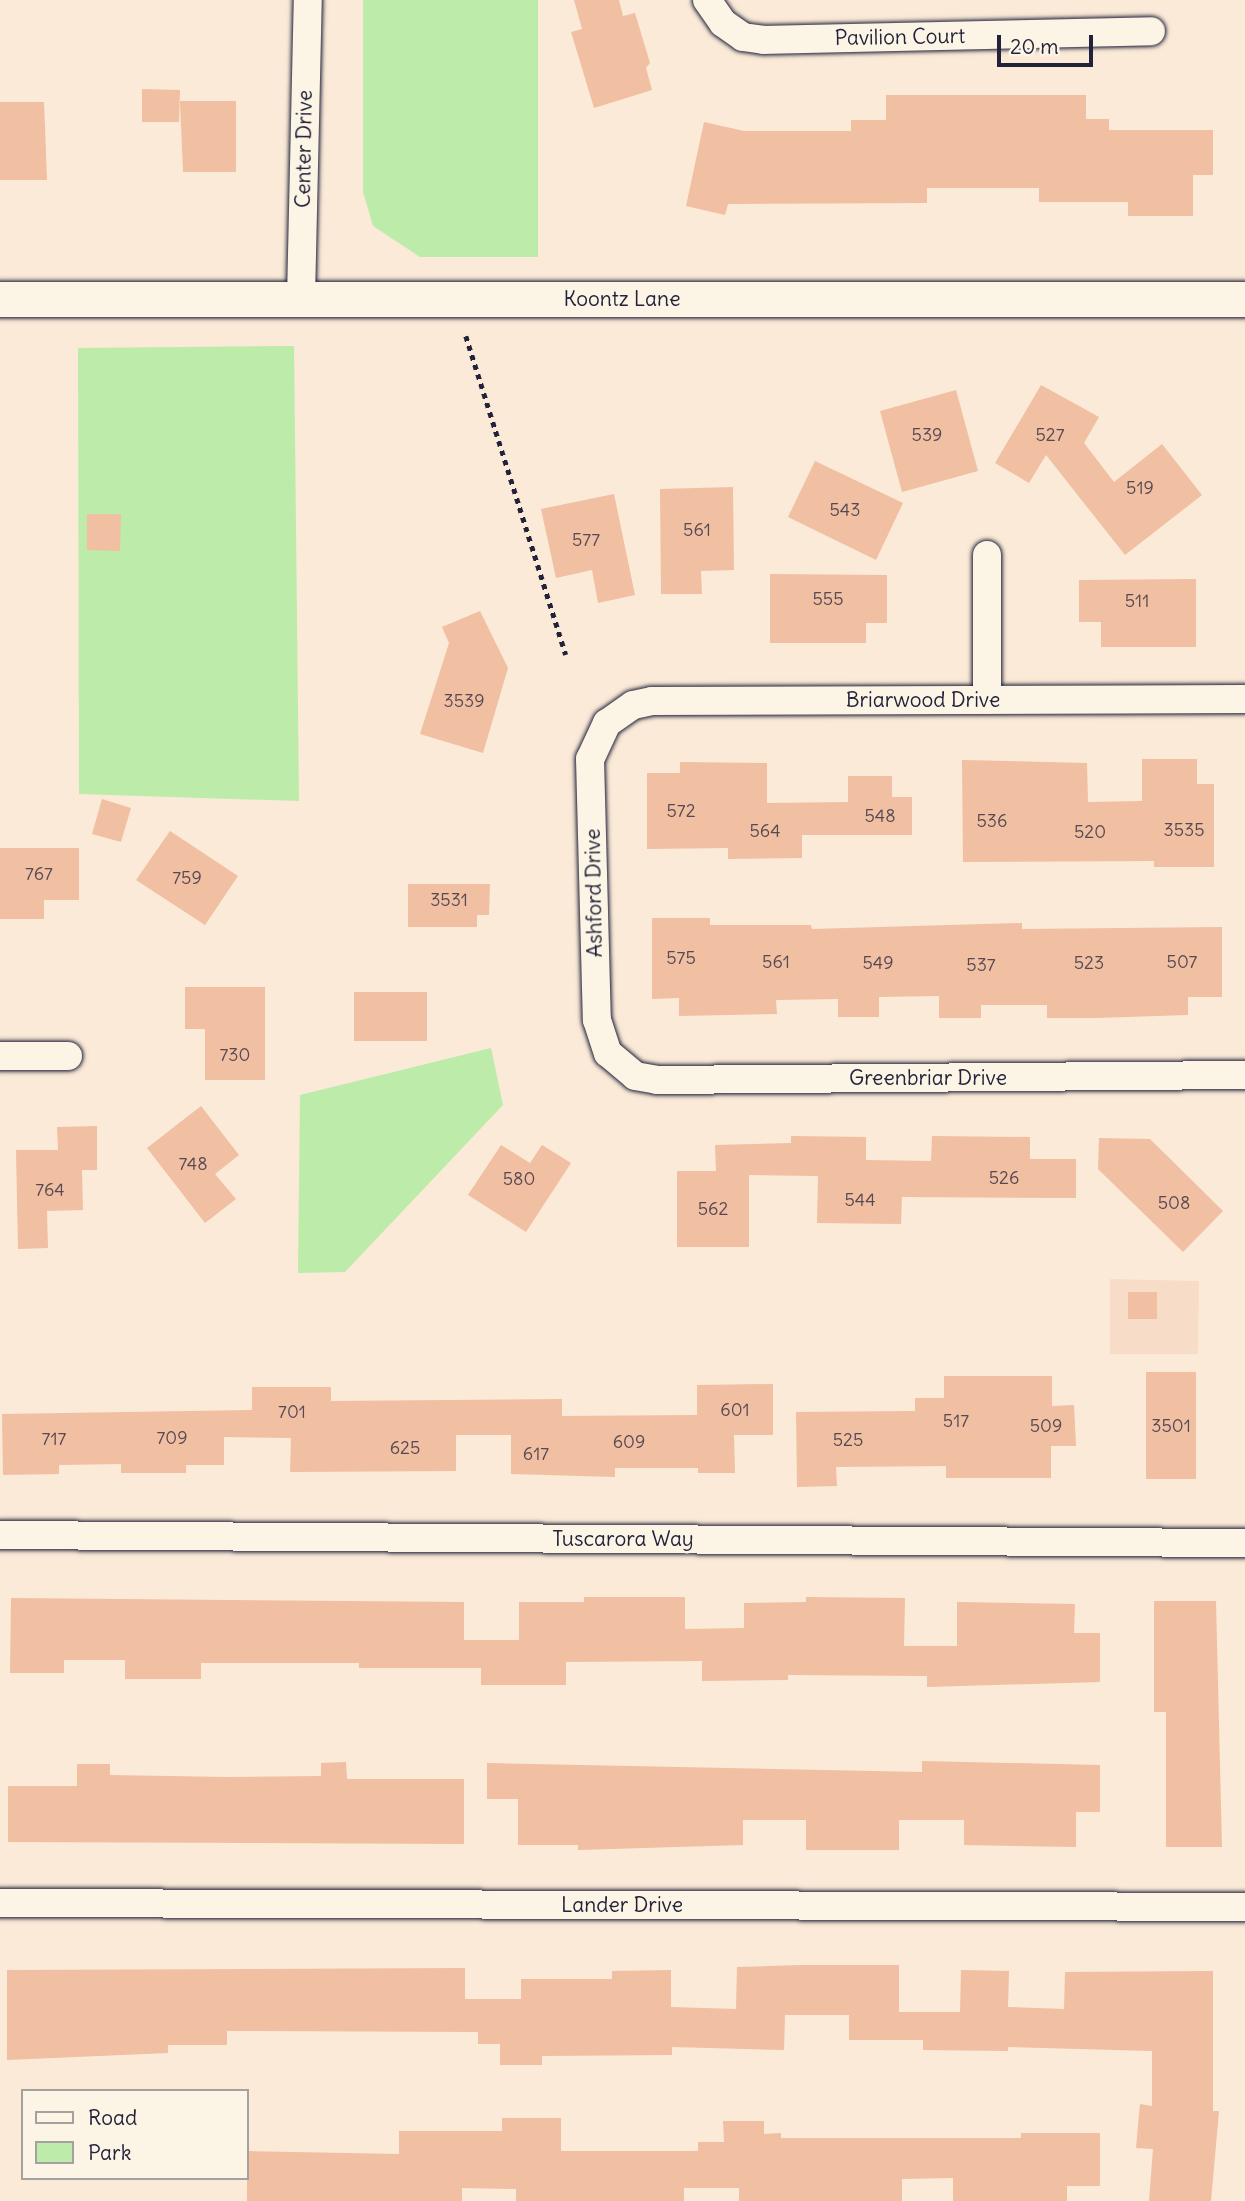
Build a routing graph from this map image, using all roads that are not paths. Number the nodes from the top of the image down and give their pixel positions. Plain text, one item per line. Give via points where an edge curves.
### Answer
1 (307, 0) edge
2 (708, 0) edge
3 (1151, 31) dead end
4 (302, 298) junction
5 (0, 299) edge
6 (1245, 299) edge
7 (987, 555) dead end
8 (1245, 699) edge
9 (987, 700) junction
10 (607, 723) joint
11 (0, 1056) edge
12 (68, 1056) dead end
13 (616, 1062) joint
14 (1245, 1075) edge
15 (0, 1535) edge
16 (1245, 1543) edge
17 (0, 1903) edge
18 (1245, 1907) edge

1 - 4 street, Center Drive
2 - 3 street, Pavilion Court via 723,23 743,37 764,40
4 - 5 street, Koontz Lane
4 - 6 street, Koontz Lane
7 - 9 street
8 - 9 street, Briarwood Drive
9 - 10 street, Briarwood Drive via 652,701 633,705
10 - 13 street, Ashford Drive via 590,759 597,1020 600,1038
11 - 12 street
13 - 14 street, Greenbriar Drive via 635,1076 657,1080
15 - 16 street, Tuscarora Way
17 - 18 street, Lander Drive

